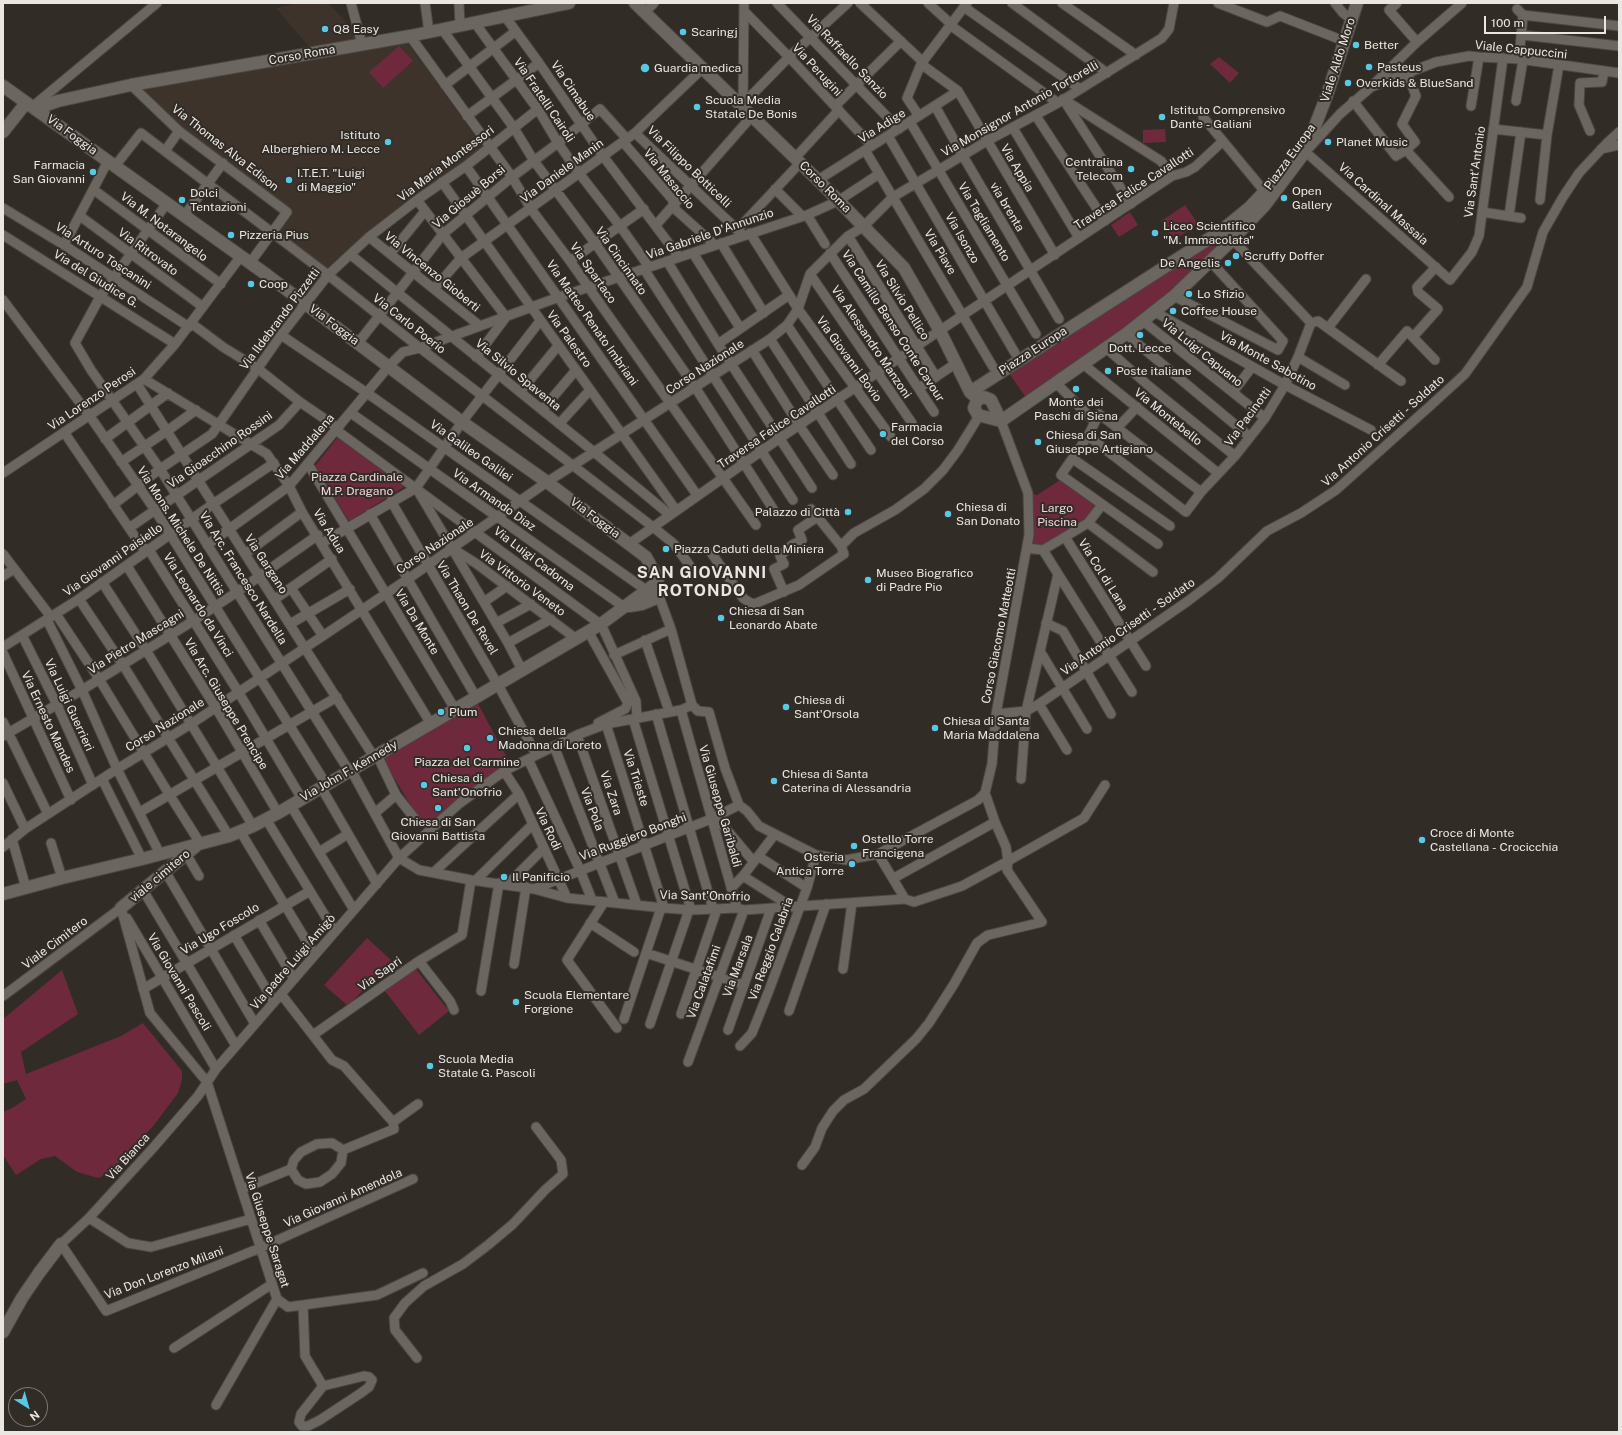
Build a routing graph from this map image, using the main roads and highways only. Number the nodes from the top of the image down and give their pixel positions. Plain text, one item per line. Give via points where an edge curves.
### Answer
1 (635, 3) edge
2 (1357, 3) edge
3 (563, 4) edge
4 (3, 86) edge
5 (32, 107) junction
6 (1319, 117) joint
7 (3, 132) edge
8 (1303, 149) junction
9 (1237, 226) junction
10 (976, 396) junction
11 (993, 405) junction
12 (982, 416) junction
13 (1001, 421) junction
14 (652, 583) joint
15 (659, 596) road end
16 (624, 608) junction
17 (200, 843) junction
18 (3, 894) edge
19 (121, 908) road end
20 (61, 1244) road end
21 (3, 1332) edge

1 - 10 main road, Corso Roma via 702,70 742,104 904,268 940,331 955,364
2 - 6 main road, Viale Aldo Moro
3 - 5 main road, Corso Roma via 410,36 131,85
4 - 5 main road, Via Foggia
5 - 7 main road
5 - 14 main road, Via Foggia via 306,304 646,557
6 - 8 main road, Piazza Europa
8 - 9 main road, Piazza Europa
8 - 9 main road, Piazza Europa via 1265,204
9 - 10 main road, Piazza Europa via 1221,230 980,385
9 - 13 main road, Piazza Europa via 1232,240 1155,312
10 - 11 main road via 989,399
10 - 12 main road via 974,408 976,413
11 - 12 main road via 991,413
11 - 13 main road
12 - 13 main road
14 - 16 main road, Via John F. Kennedy
15 - 16 main road via 642,604
16 - 17 main road, Via John F. Kennedy via 596,627 291,806 253,826
17 - 18 main road, Via John F. Kennedy
17 - 19 main road, viale cimitero
20 - 21 main road via 26,1292

